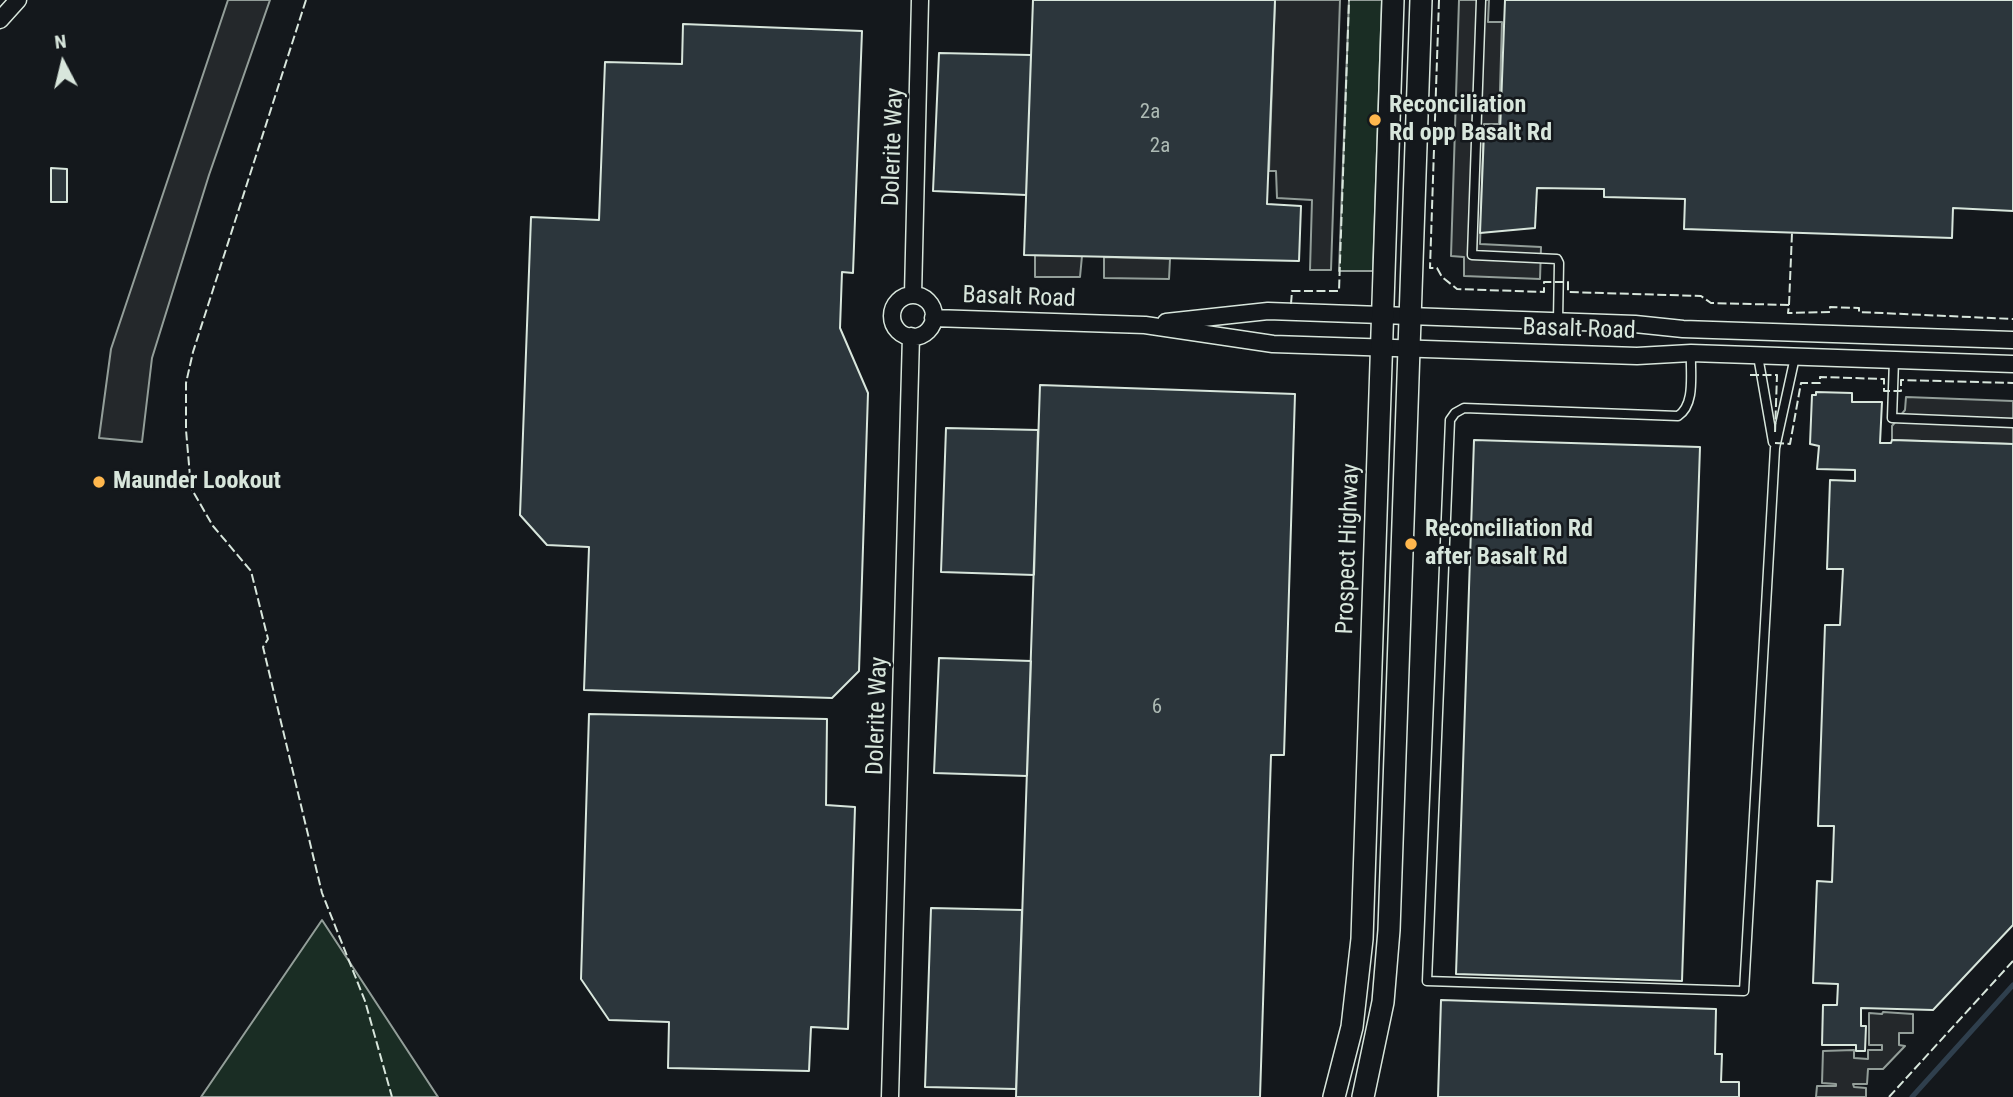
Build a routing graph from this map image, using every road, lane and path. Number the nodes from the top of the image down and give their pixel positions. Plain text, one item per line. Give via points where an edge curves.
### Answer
1 (18, 0) edge
2 (920, 0) edge
3 (1393, 0) edge
4 (1421, 0) edge
5 (1481, 0) edge
6 (0, 20) edge
7 (913, 295) junction
8 (1382, 315) junction
9 (1410, 317) junction
10 (933, 318) junction
11 (1558, 321) junction
12 (1145, 325) junction
13 (1782, 333) junction
14 (911, 336) junction
15 (2013, 340) edge
16 (1382, 348) junction
17 (1408, 348) junction
18 (1691, 354) junction
19 (1758, 356) junction
20 (1788, 357) junction
21 (1894, 360) junction
22 (2013, 364) edge
23 (2013, 423) edge
24 (1775, 448) junction
25 (890, 1097) edge
26 (1334, 1097) edge
27 (1363, 1097) edge

1 - 6 street
2 - 7 street, Dolerite Way
3 - 8 main road, Prospect Highway
4 - 9 main road
5 - 11 lane via 1472,255 1557,259
7 - 10 street via 926,299
7 - 14 street via 900,300 892,311 898,331
8 - 9 street, Basalt Road
8 - 12 street, Basalt Road via 1268,311
8 - 16 main road, Prospect Highway
9 - 11 street, Basalt Road
9 - 17 main road
10 - 12 street, Basalt Road
10 - 14 street via 923,334
11 - 13 street, Basalt Road
12 - 16 street, Basalt Road via 1273,344
13 - 15 street, Basalt Road
13 - 20 street
14 - 25 street, Dolerite Way
16 - 17 street, Basalt Road
16 - 26 main road, Prospect Highway via 1362,939 1352,1027
17 - 18 street, Basalt Road
17 - 27 main road via 1390,930 1383,1002
18 - 19 street, Basalt Road
18 - 24 lane via 1689,403 1678,416 1464,408 1450,420 1427,981 1744,991
19 - 20 street, Basalt Road
19 - 24 lane
20 - 21 street, Basalt Road
20 - 24 lane
21 - 22 street, Basalt Road
21 - 23 lane via 1892,418

